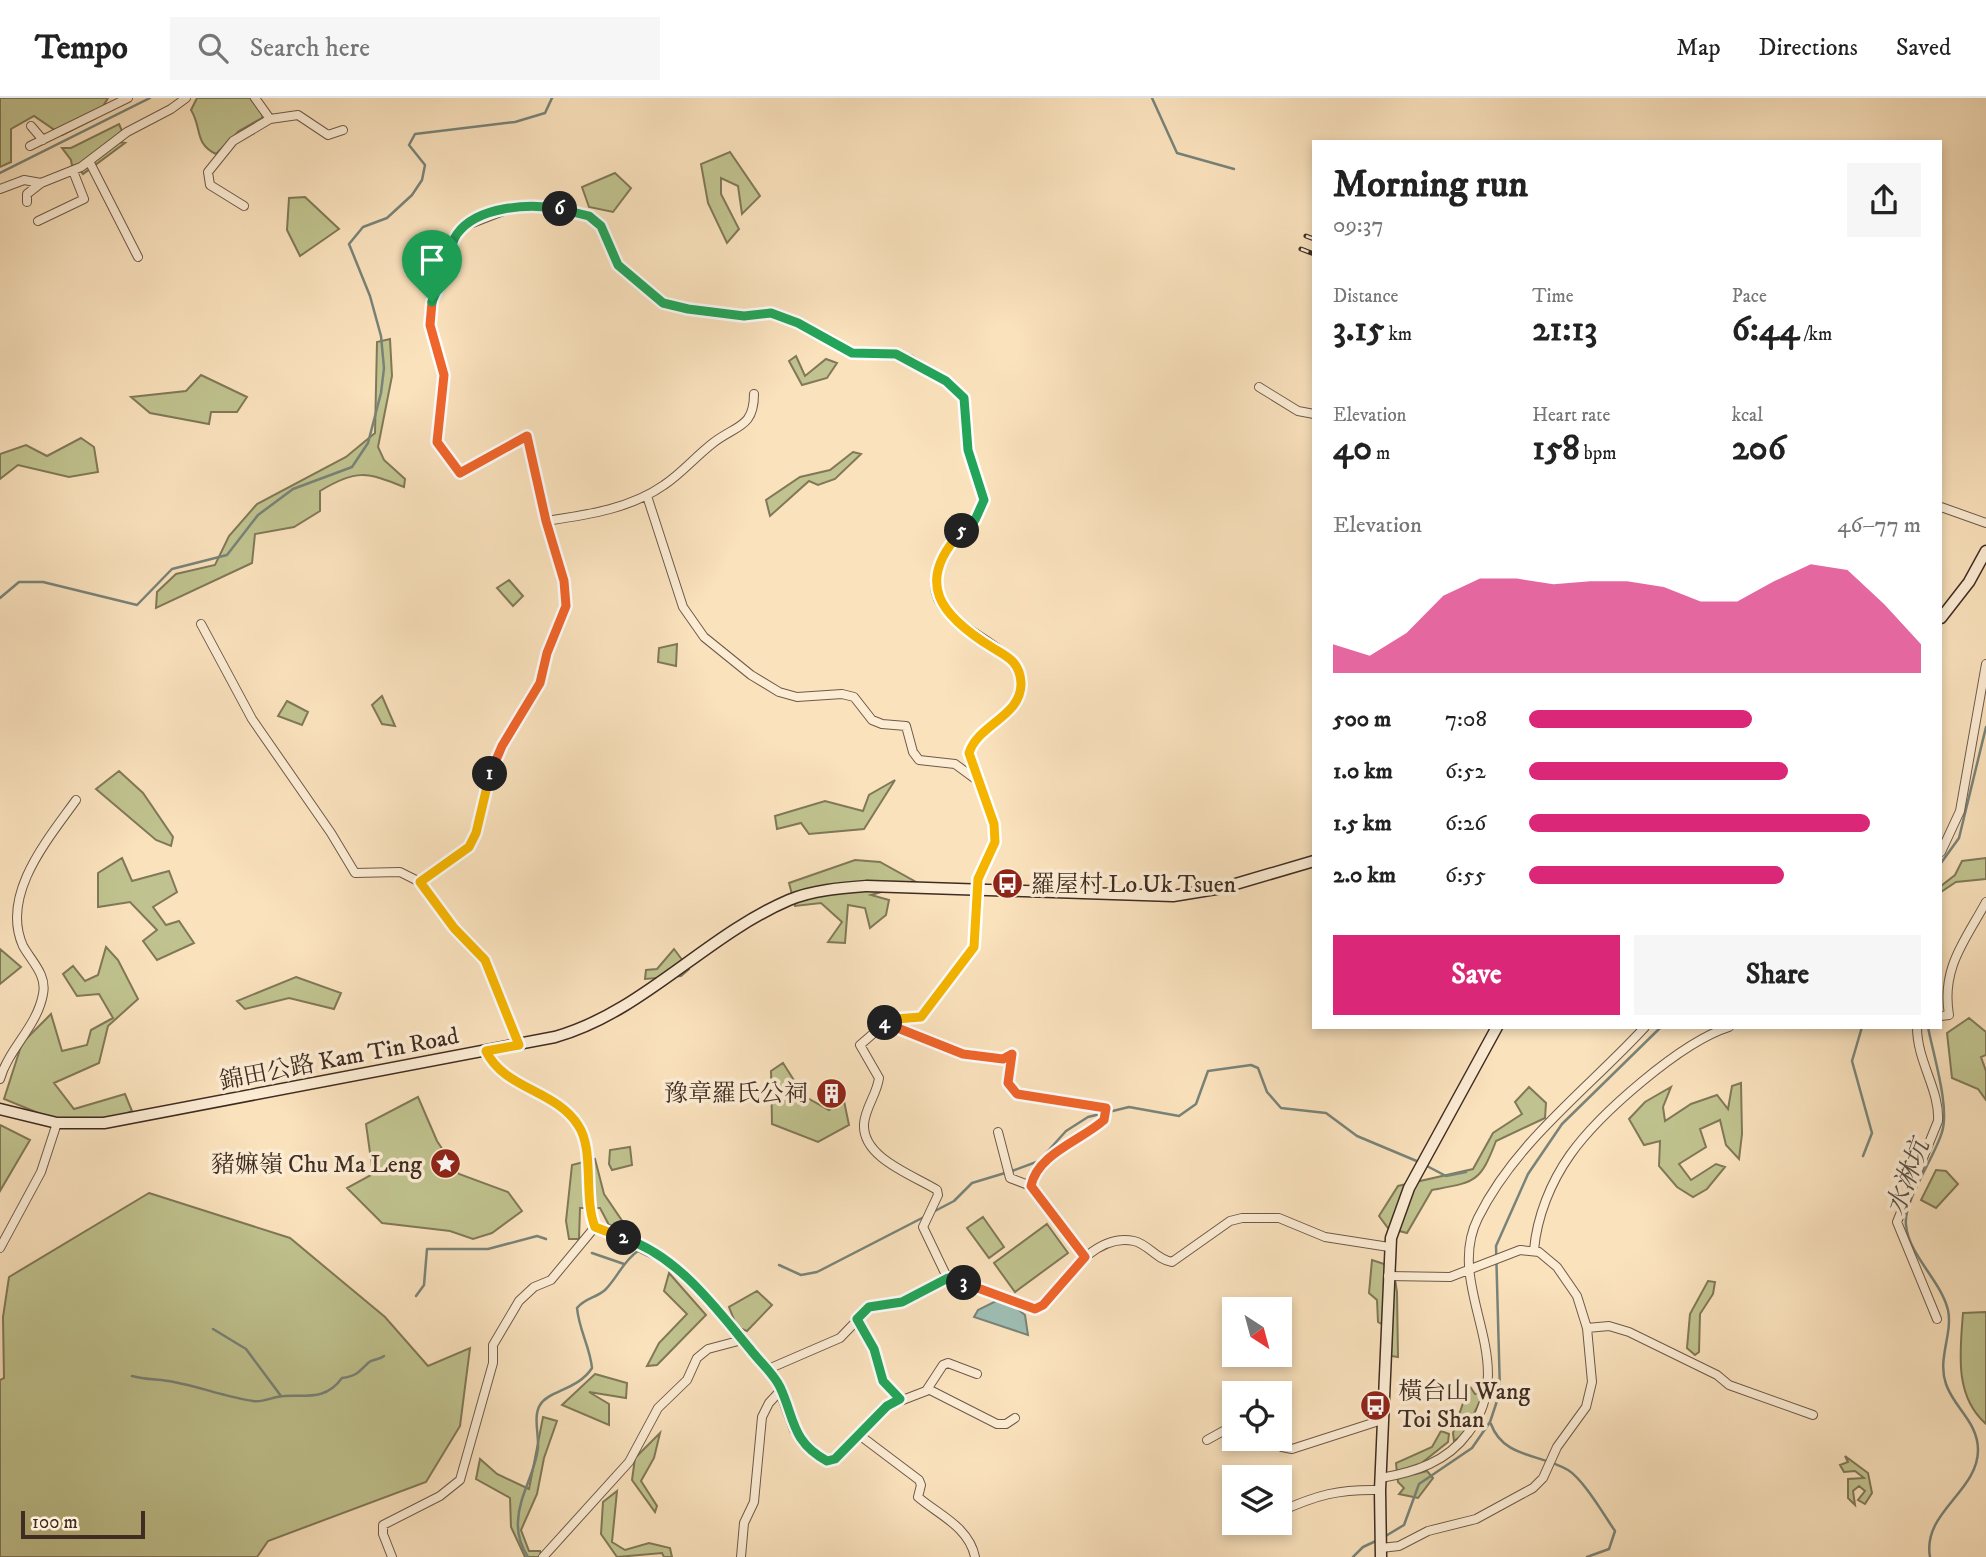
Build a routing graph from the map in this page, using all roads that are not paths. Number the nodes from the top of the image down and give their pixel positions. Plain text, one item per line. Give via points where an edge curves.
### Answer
1 (128, 98) edge
2 (186, 98) edge
3 (255, 98) edge
4 (271, 119) junction
5 (31, 127) dead end
6 (342, 131) dead end
7 (43, 140) junction
8 (30, 146) dead end
9 (89, 161) junction
10 (73, 171) junction
11 (41, 183) junction
12 (3, 188) edge
13 (27, 202) dead end
14 (244, 206) dead end
15 (38, 220) dead end
16 (138, 257) dead end
17 (1259, 387) dead end
18 (754, 394) dead end
19 (1312, 414) edge
20 (647, 496) junction
21 (1942, 507) edge
22 (546, 521) junction
23 (1986, 523) edge
24 (1986, 551) edge
25 (1942, 617) edge
26 (201, 624) dead end
27 (1986, 664) edge
28 (976, 780) junction
29 (76, 800) dead end
30 (1942, 850) edge
31 (1312, 862) edge
32 (420, 882) junction
33 (978, 891) junction
34 (1986, 902) edge
35 (1945, 1016) edge
36 (884, 1023) junction
37 (1496, 1029) edge
38 (1644, 1029) edge
39 (1724, 1029) edge
40 (1917, 1029) edge
41 (519, 1045) junction
42 (486, 1051) junction
43 (0, 1079) edge
44 (0, 1109) edge
45 (57, 1123) junction
46 (998, 1132) dead end
47 (1031, 1186) junction
48 (595, 1227) junction
49 (1389, 1247) junction
50 (0, 1248) edge
51 (1534, 1250) junction
52 (1085, 1257) junction
53 (1469, 1270) junction
54 (1388, 1276) junction
55 (948, 1278) junction
56 (857, 1319) junction
57 (1937, 1319) dead end
58 (1587, 1328) junction
59 (742, 1340) junction
60 (766, 1370) junction
61 (977, 1374) dead end
62 (928, 1389) junction
63 (781, 1390) junction
64 (900, 1399) junction
65 (1813, 1415) dead end
66 (1015, 1418) dead end
67 (1382, 1420) junction
68 (1222, 1432) edge
69 (858, 1434) junction
70 (1207, 1440) dead end
71 (1292, 1448) edge
72 (1381, 1478) junction
73 (1380, 1490) junction
74 (1292, 1506) edge
75 (1381, 1553) edge
76 (392, 1557) edge
77 (543, 1557) edge
78 (741, 1557) edge
79 (975, 1557) edge

1 - 7 street
2 - 9 street via 127,132
3 - 4 street
4 - 6 street via 298,116 324,134
4 - 14 street via 233,141 208,172 210,185
5 - 7 street
7 - 8 street
9 - 10 street
9 - 16 street
10 - 11 street
10 - 15 street via 84,199
11 - 12 street via 32,179
11 - 13 street via 27,194
17 - 19 street via 1298,411
18 - 20 street via 754,411 746,423
20 - 22 street via 600,512
20 - 28 street via 683,607 704,637 726,657 788,695 854,697 872,720 906,726 919,760 955,764
21 - 23 street
22 - 28 street via 527,436 460,473 436,435 444,375 430,325 432,302 458,233 477,219 505,209 536,205 589,216 601,226 613,258 626,275 663,303 744,316 771,313 852,353 896,354 946,381 964,398 968,450 984,500 975,520 945,555 935,580 936,593 940,605 1011,658 1021,685 1010,709 970,748
22 - 32 street via 564,581 566,606 540,683 495,761 469,847
24 - 25 main road
26 - 32 street via 252,719 355,873 400,872
27 - 30 street via 1960,811
28 - 33 street via 995,834
29 - 43 street via 15,897 16,931 42,978 43,993
31 - 33 main road, 錦田公路 Kam Tin Road via 1222,888 1172,896
32 - 41 street via 485,960
33 - 36 street via 975,941 952,980 921,1017
33 - 41 main road, 錦田公路 Kam Tin Road via 867,886 828,889 791,899 755,917 605,1017 570,1033
34 - 35 street via 1948,972
36 - 47 street via 963,1054 1003,1059 1012,1054 1008,1083 1017,1094 1106,1108 1104,1120 1060,1149 1034,1175
36 - 55 street via 860,1045 879,1078 865,1119 866,1135 874,1152 937,1190 923,1227
37 - 49 main road via 1409,1188
38 - 53 street via 1502,1177 1469,1240
39 - 51 street via 1644,1080 1576,1146 1545,1203
40 - 57 street via 1938,1121 1897,1222
41 - 42 main road, 錦田公路 Kam Tin Road
42 - 45 main road, 錦田公路 Kam Tin Road via 119,1121
42 - 48 street via 496,1069 561,1107 580,1127
44 - 45 main road, 錦田公路 Kam Tin Road
45 - 50 street via 41,1172
46 - 47 street via 1010,1178
47 - 52 street
48 - 59 street via 657,1252 711,1302
48 - 76 street via 557,1273 534,1287 503,1324 493,1345 493,1363 462,1475 440,1496 383,1525
49 - 52 street via 1325,1237 1271,1217 1230,1221 1172,1262 1125,1240 1108,1242
49 - 54 main road
51 - 53 street via 1520,1250
51 - 58 street via 1566,1278
52 - 55 street via 1035,1309
53 - 54 street via 1442,1278
53 - 72 street via 1489,1371 1481,1414 1466,1437 1437,1461
54 - 67 main road
55 - 56 street via 902,1302 869,1307
56 - 60 street via 832,1342
56 - 64 street via 874,1349 883,1381
58 - 65 street via 1609,1326 1629,1332 1729,1385
58 - 75 street via 1590,1398 1550,1468 1533,1488 1476,1519 1428,1531
59 - 60 street
59 - 77 street via 708,1349 696,1358 687,1380 658,1408 629,1462
60 - 63 street
61 - 62 street via 948,1363
62 - 64 street
62 - 66 street via 997,1424
63 - 69 street via 794,1430 824,1460 835,1459
63 - 78 street via 762,1417 754,1502 744,1523
64 - 69 street
67 - 71 street
67 - 72 main road
68 - 70 street
69 - 79 street via 919,1480 918,1497 957,1527 969,1540
72 - 73 main road
73 - 74 street via 1338,1490
73 - 75 main road

